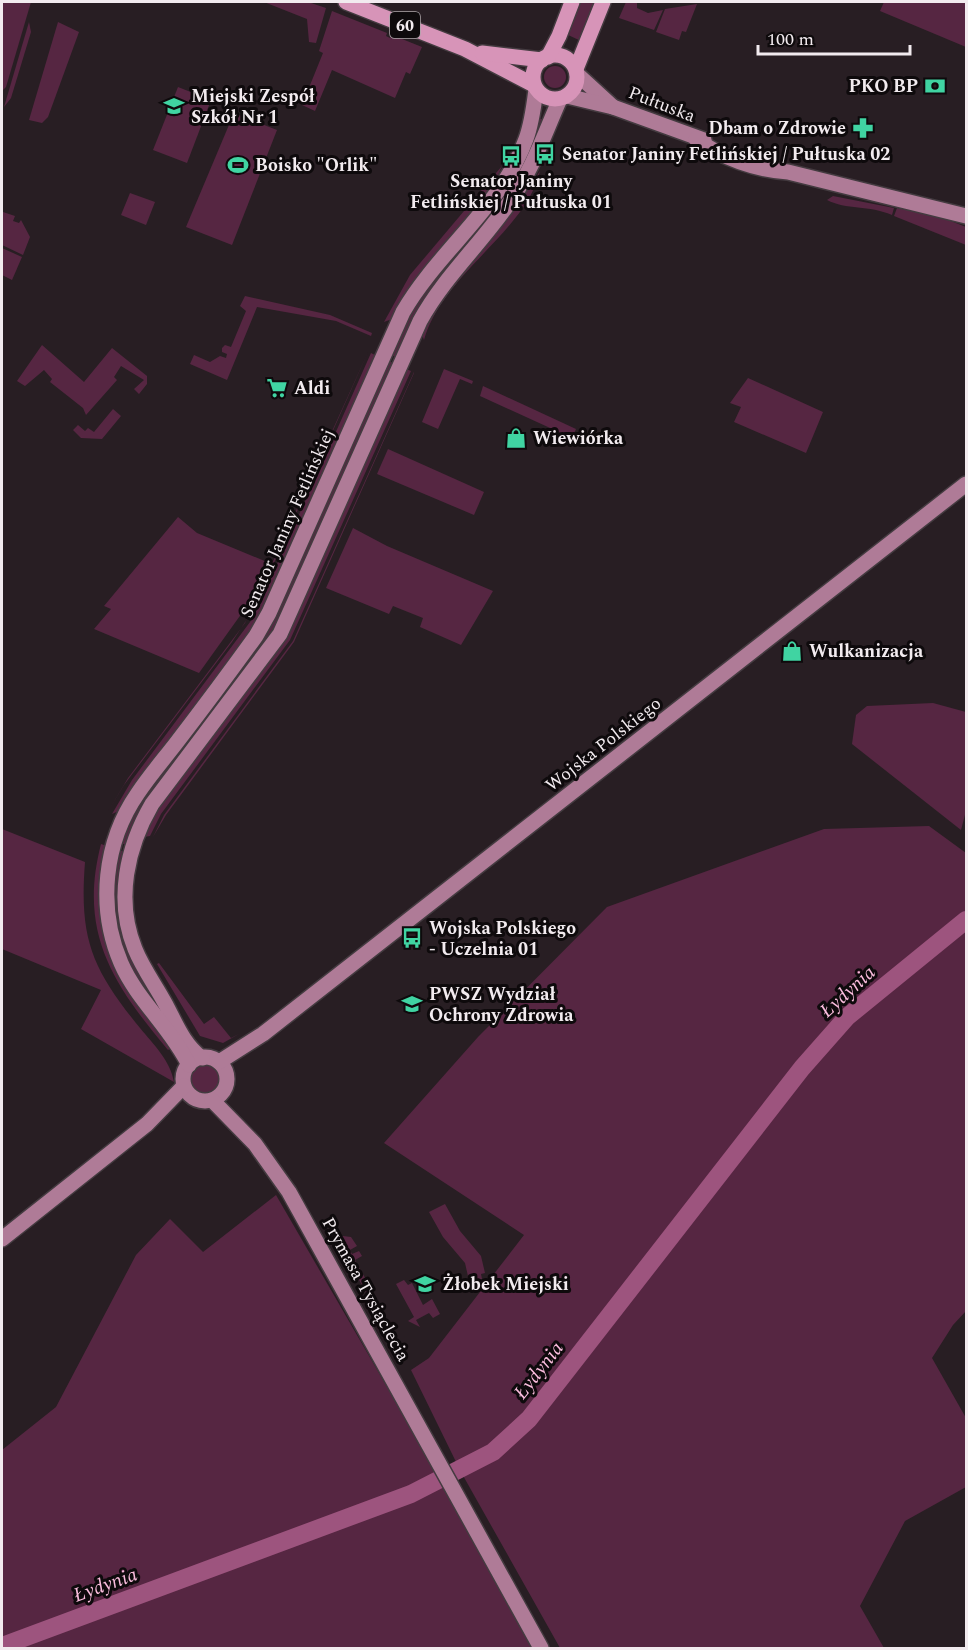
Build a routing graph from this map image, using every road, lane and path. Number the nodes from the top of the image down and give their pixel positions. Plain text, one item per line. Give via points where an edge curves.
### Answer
1 (346, 2) edge
2 (572, 2) edge
3 (603, 2) edge
4 (465, 49) junction
5 (545, 58) junction
6 (576, 71) junction
7 (535, 87) junction
8 (564, 98) junction
9 (613, 106) junction
10 (870, 192) junction
11 (966, 205) edge
12 (966, 216) edge
13 (966, 484) edge
14 (195, 1061) junction
15 (223, 1075) junction
16 (189, 1092) junction
17 (212, 1100) junction
18 (255, 1144) junction
19 (2, 1239) edge
20 (541, 1648) edge

1 - 4 main road, 60
2 - 5 main road via 560,36
3 - 6 main road
4 - 5 main road, 60 via 497,57
4 - 7 main road, 60
5 - 6 main road via 564,57
5 - 7 main road via 533,74
6 - 8 main road via 574,89
6 - 9 main road, Pułtuska
7 - 8 main road via 544,96
7 - 14 main road, Senator Janiny Fetlińskiej via 526,139 511,171 431,269 403,312 261,628 138,792 120,824 109,861 107,886 115,947 135,987
8 - 9 main road, Pułtuska
8 - 14 main road via 526,178 420,321 280,634 152,804 137,832 126,877 129,931 146,972
9 - 10 main road, Pułtuska via 766,171 788,172
10 - 11 main road, Pułtuska via 909,194
10 - 12 main road, Pułtuska
13 - 15 main road, Wojska Polskiego via 263,1034
14 - 15 main road
14 - 16 main road via 184,1077
15 - 17 main road, Wojska Polskiego
15 - 18 main road, Prymasa Tysiąclecia via 226,1097
16 - 17 main road
16 - 19 main road
17 - 18 main road, Prymasa Tysiąclecia
18 - 20 main road, Prymasa Tysiąclecia via 294,1201

